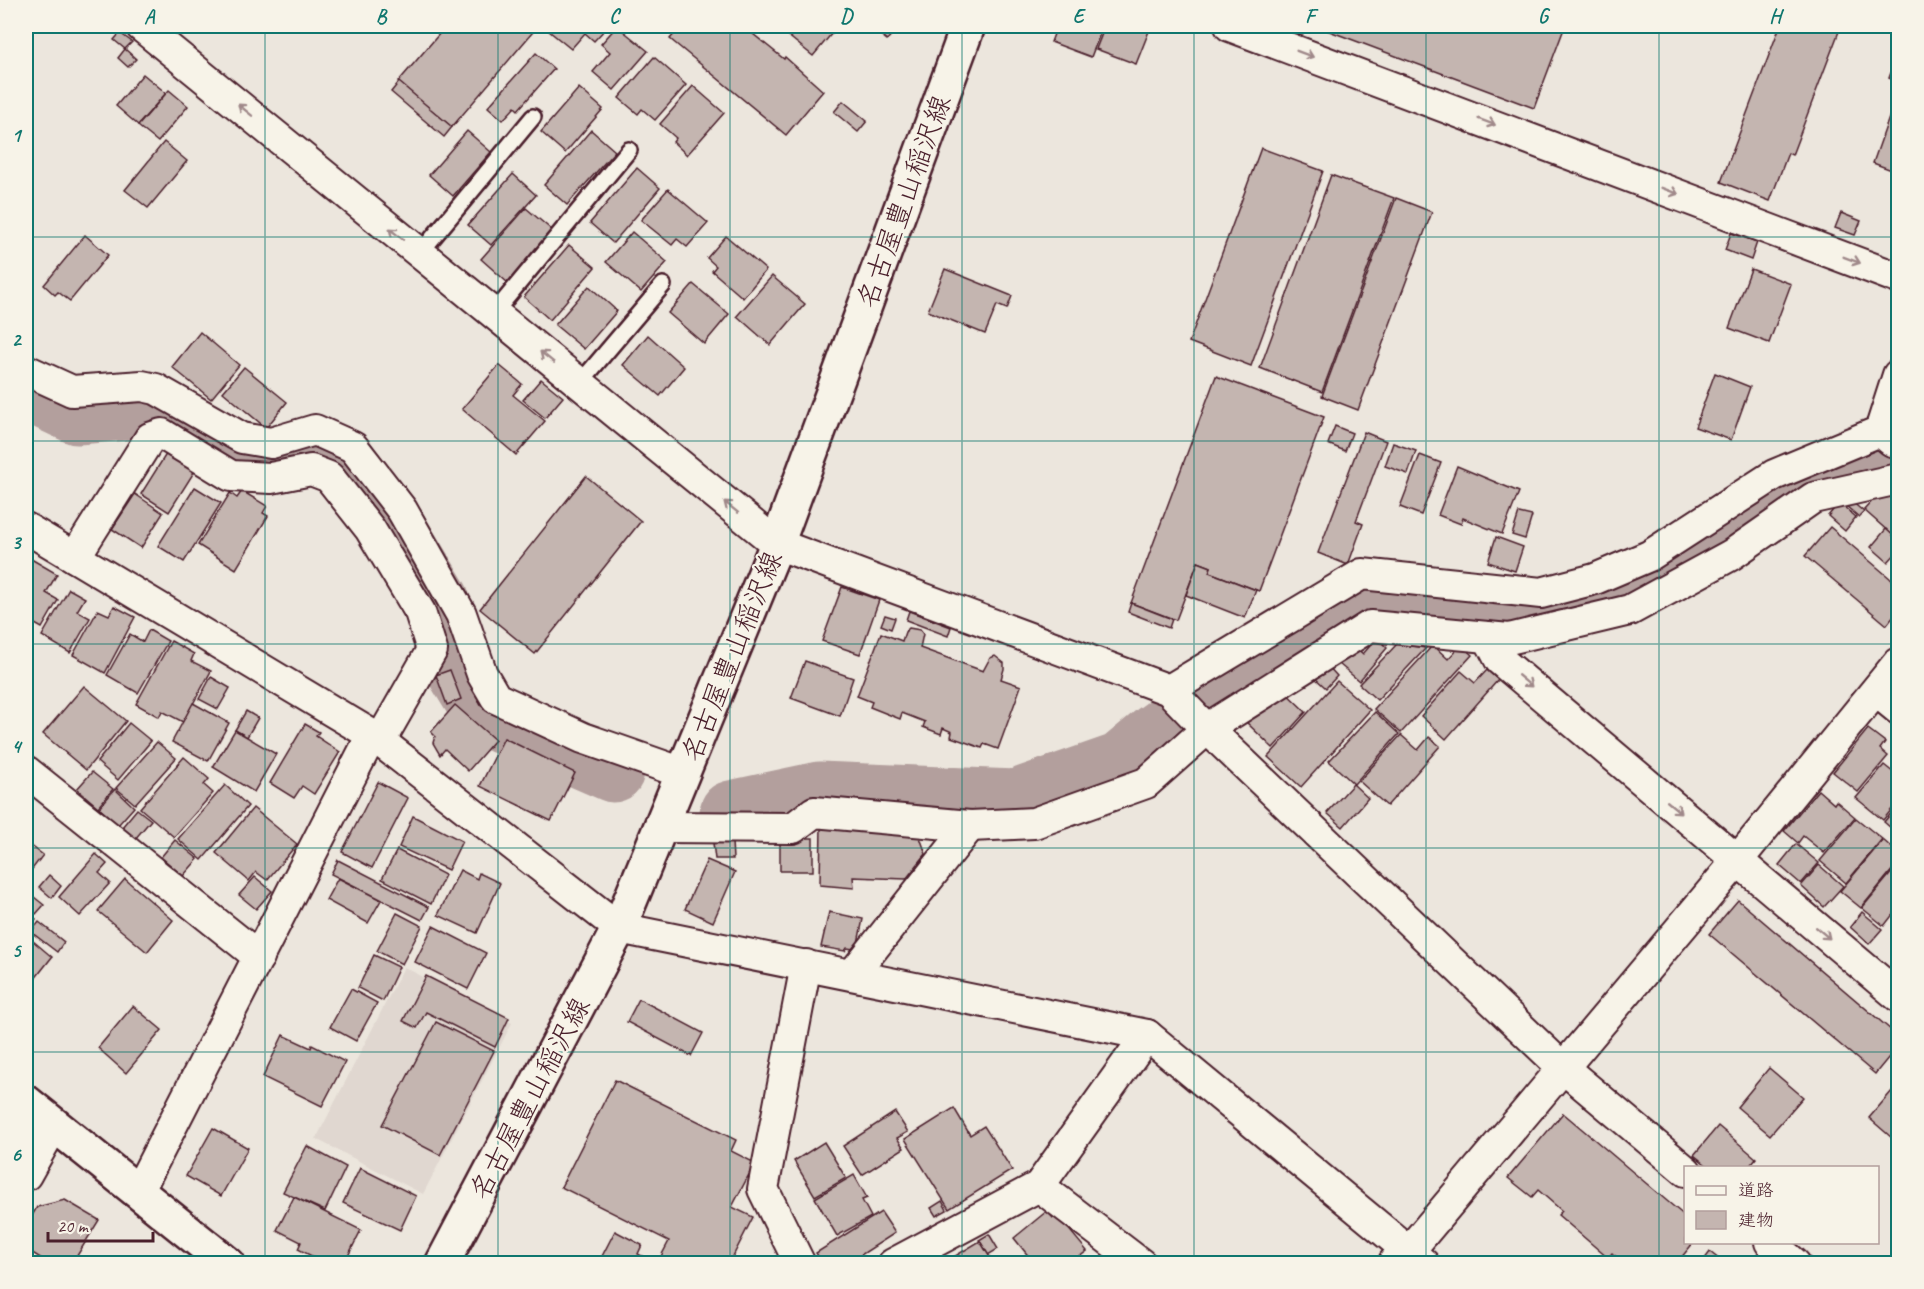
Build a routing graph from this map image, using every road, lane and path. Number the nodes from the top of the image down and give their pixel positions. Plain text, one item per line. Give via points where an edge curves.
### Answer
1 (141, 26) edge
2 (968, 26) edge
3 (1230, 26) edge
4 (533, 117) dead end
5 (629, 150) dead end
6 (420, 253) junction
7 (1899, 278) edge
8 (663, 285) dead end
9 (494, 313) junction
10 (26, 370) edge
11 (1899, 375) edge
12 (580, 383) junction
13 (1892, 437) edge
14 (1899, 479) edge
15 (26, 528) edge
16 (777, 544) junction
17 (75, 557) junction
18 (1488, 637) junction
19 (1899, 663) edge
20 (1887, 700) edge
21 (1189, 709) junction
22 (376, 738) junction
23 (26, 771) edge
24 (683, 773) junction
25 (970, 825) junction
26 (660, 827) junction
27 (1737, 861) junction
28 (619, 928) junction
29 (259, 957) junction
30 (806, 965) junction
31 (852, 975) junction
32 (1899, 996) edge
33 (1147, 1035) junction
34 (1562, 1067) junction
35 (26, 1102) edge
36 (54, 1125) junction
37 (1684, 1169) edge
38 (26, 1175) edge
39 (1039, 1186) junction
40 (138, 1192) junction
41 (1772, 1244) edge
42 (1408, 1259) edge
43 (228, 1263) edge
44 (442, 1263) edge
45 (800, 1263) edge
46 (893, 1263) edge
47 (1141, 1263) edge
48 (1795, 1263) edge

6 -> 1 street
2 - 16 main road, 名古屋豊山稲沢線
3 -> 7 street
4 - 6 lane
5 - 9 lane
6 - 9 street
8 - 12 lane
12 -> 9 street
10 - 24 street via 72,391 142,386 156,389 242,438 271,443 315,430 353,447 402,510 461,614 482,674 496,698 583,738
11 - 13 street
16 -> 12 street
13 - 21 street via 1774,474 1649,556 1595,579 1541,593 1362,574
14 - 18 street via 1813,498 1731,555 1629,610 1509,639
15 - 17 street
16 - 21 street
16 - 24 main road, 名古屋豊山稲沢線
17 - 22 street
17 - 22 street via 150,438 162,434 231,476 271,478 311,470 329,477 370,529 420,612 432,650
18 - 21 street via 1370,626
18 -> 27 street via 1500,660
19 - 20 street
20 - 27 street
21 - 25 street via 1146,783 1034,823
21 - 34 street
22 - 28 street
22 - 29 street
23 - 29 street
24 - 26 main road, 名古屋豊山稲沢線
25 - 26 street via 814,812 794,828
25 - 31 street
26 - 28 main road, 名古屋豊山稲沢線
27 -> 32 street
27 - 34 street
28 - 30 street
28 - 44 main road, 名古屋豊山稲沢線
29 - 40 street
30 - 31 street
30 - 45 street via 763,1189
31 - 33 street
33 - 39 street
33 - 42 street
34 - 37 street
34 - 42 street
35 - 36 main road
36 - 38 street
36 - 40 main road
39 - 46 street
39 - 47 street
40 - 43 main road
41 - 48 street

